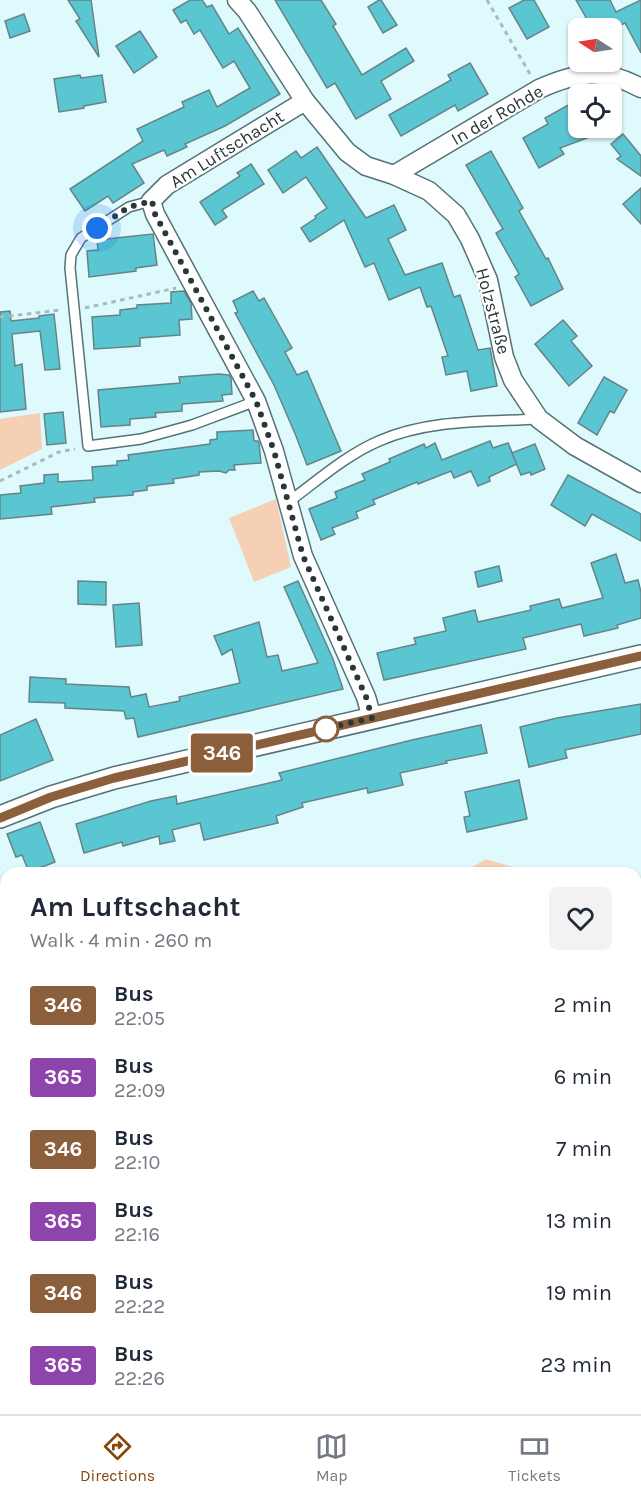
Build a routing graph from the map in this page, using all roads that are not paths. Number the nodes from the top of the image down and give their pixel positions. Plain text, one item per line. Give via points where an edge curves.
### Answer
1 (237, 0) edge
2 (641, 88) edge
3 (305, 101) junction
4 (394, 175) junction
5 (152, 201) junction
6 (256, 401) junction
7 (539, 419) junction
8 (641, 483) edge
9 (287, 503) junction
10 (641, 656) edge
11 (372, 718) junction
12 (0, 818) edge

1 - 3 street, Holzstraße
2 - 4 street, In der Rohde via 606,75 561,79
3 - 4 street, Holzstraße via 347,152 366,166
3 - 5 street, Am Luftschacht via 167,185
4 - 7 street, Holzstraße via 429,191 456,215 488,280 504,357 513,380
5 - 6 street, Am Luftschacht via 155,214
5 - 6 lane, Am Luftschacht via 129,207 81,238 71,255 88,446 141,439 192,426
6 - 9 street, Am Luftschacht
7 - 8 street, Holzstraße via 575,446
7 - 9 lane via 427,426 402,432 362,450
9 - 11 street, Am Luftschacht via 303,556
10 - 11 street
11 - 12 street via 114,778

